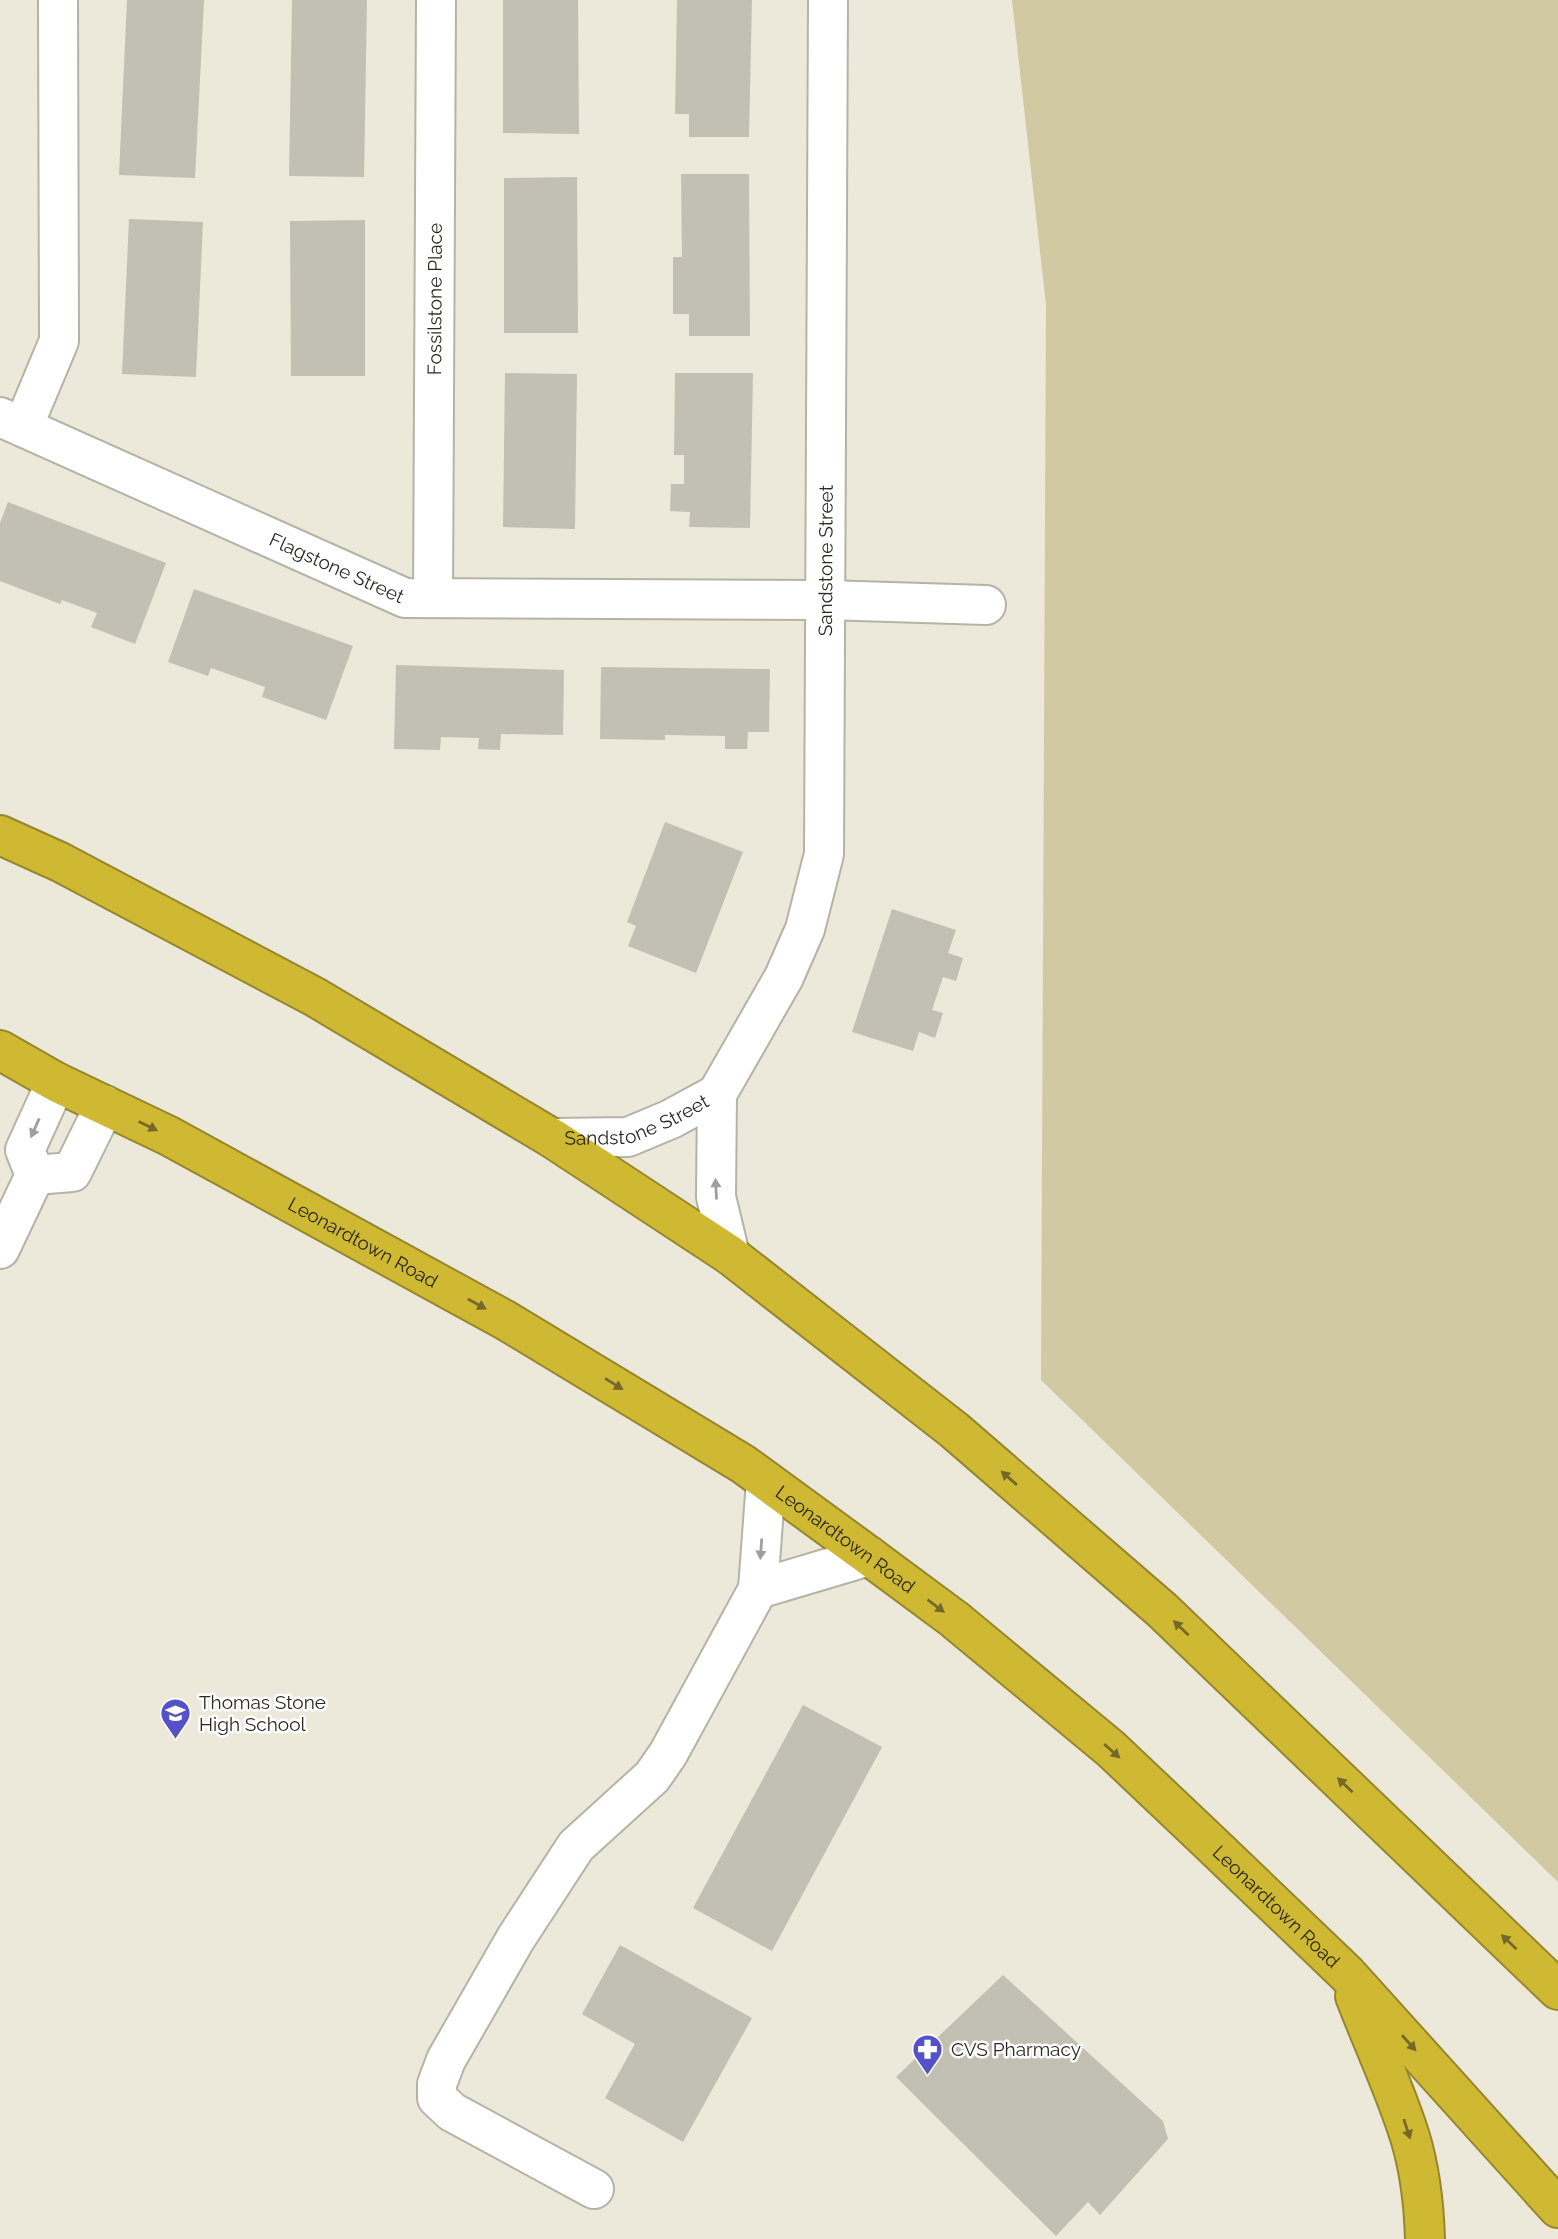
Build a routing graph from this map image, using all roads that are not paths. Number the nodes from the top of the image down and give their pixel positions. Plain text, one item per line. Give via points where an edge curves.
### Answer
1 (58, 0) edge
2 (436, 0) edge
3 (828, 0) edge
4 (12, 422) edge
5 (433, 598) junction
6 (826, 600) junction
7 (986, 605) dead end
8 (0, 835) edge
9 (0, 1050) edge
10 (56, 1082) junction
11 (717, 1094) junction
12 (105, 1105) junction
13 (552, 1138) junction
14 (35, 1175) junction
15 (0, 1249) edge
16 (730, 1255) junction
17 (766, 1481) junction
18 (869, 1556) junction
19 (758, 1589) junction
20 (1347, 1974) junction
21 (1558, 1990) edge
22 (594, 2189) dead end
23 (1558, 2208) edge
24 (1425, 2239) edge

1 - 4 street via 59,341
2 - 5 street, Fossilstone Place
3 - 6 street, Sandstone Street
4 - 5 street, Flagstone Street via 405,598
5 - 6 street, Flagstone Street
6 - 7 street, Flagstone Street
6 - 11 street, Sandstone Street via 824,854 805,929 784,977
8 - 13 highway via 72,868 315,998
9 - 10 highway, Leonardtown Road
10 - 12 highway, Leonardtown Road
10 -> 14 street via 25,1150
11 - 13 street, Sandstone Street via 628,1138
16 -> 11 street, Sandstone Street via 716,1197
12 - 14 street via 72,1172
12 -> 17 highway, Leonardtown Road via 490,1311
13 - 16 highway
14 - 15 street
21 -> 16 highway via 1162,1610 954,1430
17 - 18 highway, Leonardtown Road
17 -> 19 street
18 - 19 street
18 -> 20 highway, Leonardtown Road via 954,1619 1111,1749
19 - 22 street via 668,1754 652,1777 576,1846 516,1938 446,2060 437,2084 437,2098 452,2112
20 -> 23 highway, Leonardtown Road
20 -> 24 highway via 1410,2139

